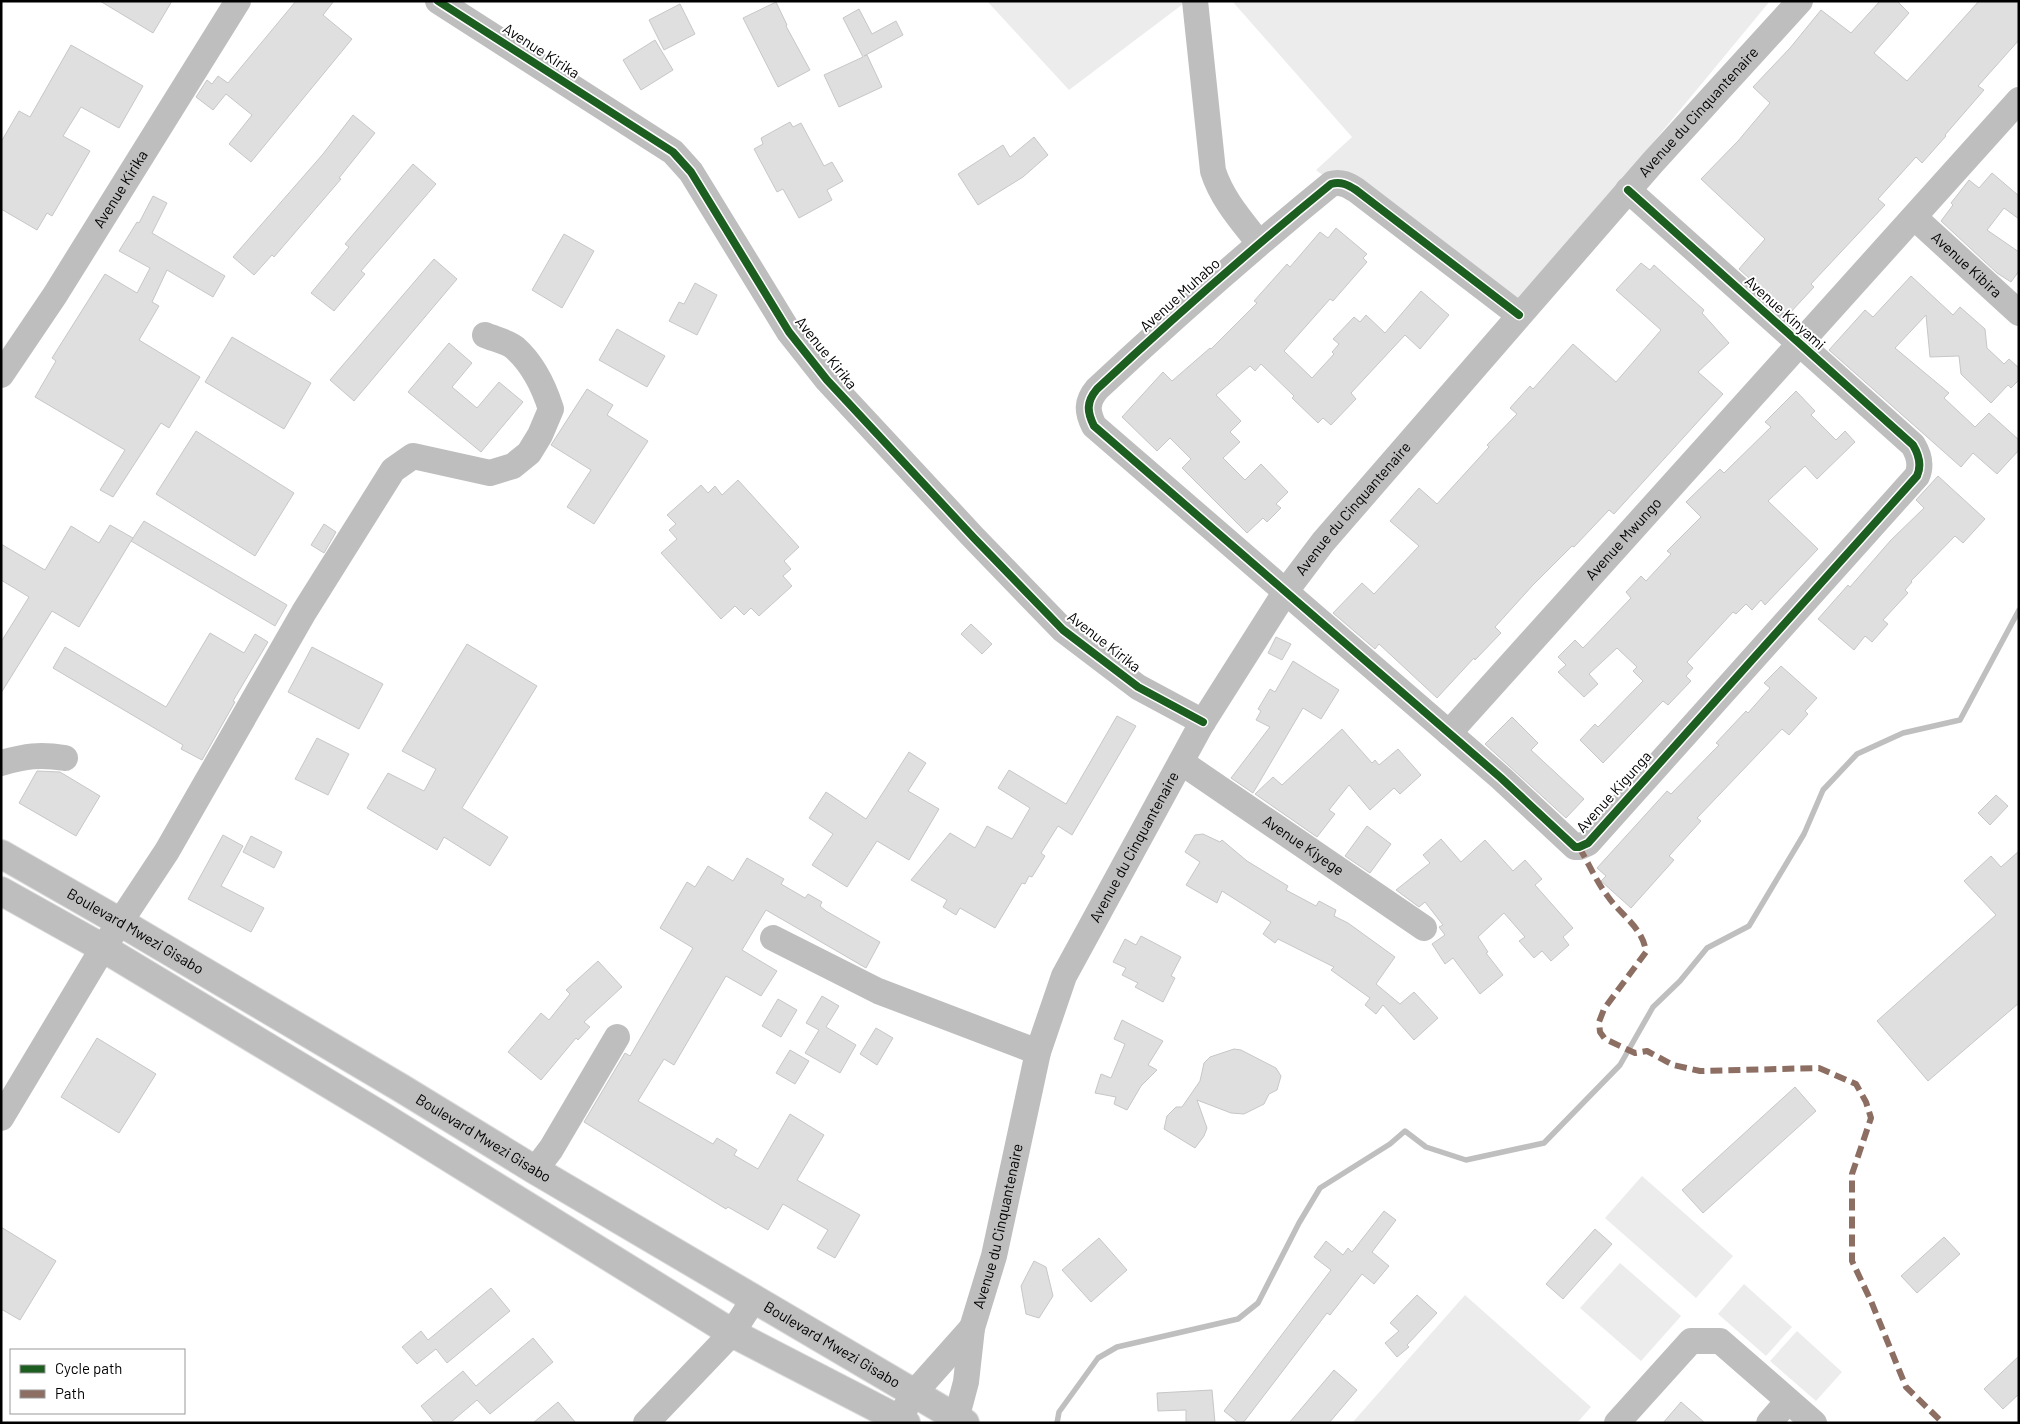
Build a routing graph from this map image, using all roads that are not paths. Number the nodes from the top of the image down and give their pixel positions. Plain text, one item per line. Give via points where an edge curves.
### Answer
1 (238, 1) edge
2 (438, 1) edge
3 (1194, 1) edge
4 (1800, 1) edge
5 (2019, 100) edge
6 (1628, 190) junction
7 (1914, 218) junction
8 (1259, 243) junction
9 (2019, 313) edge
10 (1518, 316) junction
11 (485, 335) dead end
12 (1798, 344) junction
13 (1, 374) edge
14 (1919, 459) joint
15 (1286, 591) junction
16 (1204, 722) junction
17 (1450, 734) junction
18 (65, 758) dead end
19 (1181, 762) junction
20 (1, 763) edge
21 (1, 854) edge
22 (1, 891) edge
23 (120, 922) junction
24 (1424, 928) dead end
25 (773, 938) dead end
26 (103, 948) junction
27 (617, 1037) dead end
28 (1038, 1052) junction
29 (401, 1088) junction
30 (382, 1116) junction
31 (1, 1118) edge
32 (535, 1170) junction
33 (754, 1299) junction
34 (972, 1328) junction
35 (732, 1333) junction
36 (915, 1392) junction
37 (1788, 1401) junction
38 (903, 1420) edge
39 (959, 1421) edge
40 (646, 1423) edge
41 (1617, 1423) edge
42 (1770, 1423) edge
43 (1814, 1423) edge

1 - 13 street, Avenue Kirika via 55,295
2 - 16 street, Avenue Kirika via 673,152 691,172 789,332 827,380 973,537 1063,630 1138,686
3 - 8 street via 1213,172 1222,194
4 - 6 street, Avenue du Cinquantenaire
5 - 7 street, Avenue Mwungo
6 - 10 street, Avenue du Cinquantenaire
6 - 12 street, Avenue Kinyami
7 - 9 street, Avenue Kibira
7 - 12 street, Avenue Mwungo
8 - 10 street, Avenue Muhabo via 1331,184 1341,183 1365,196
8 - 15 street, Avenue Muhabo via 1096,389 1088,411 1094,426
10 - 15 street, Avenue du Cinquantenaire via 1323,542
11 - 23 street via 514,347 544,387 551,409 530,453 513,466 490,474 413,456 393,470 304,612 167,851
12 - 14 street, Avenue Kinyami via 1913,445
12 - 17 street, Avenue Mwungo
14 - 17 street, Avenue Kigunga via 1917,476 1586,845 1575,846
15 - 16 street, Avenue du Cinquantenaire
15 - 17 street, Avenue Kigunga
16 - 19 street, Avenue du Cinquantenaire
18 - 20 street via 44,754
19 - 24 street, Avenue Kiyege
19 - 28 street, Avenue du Cinquantenaire via 1067,971
21 - 23 main road, Boulevard Mwezi Gisabo
22 - 26 main road, Boulevard Mwezi Gisabo
23 - 26 street
23 - 29 main road, Boulevard Mwezi Gisabo
25 - 28 street via 878,991
26 - 30 main road, Boulevard Mwezi Gisabo
26 - 31 street
27 - 32 street via 551,1149
28 - 34 street, Avenue du Cinquantenaire via 994,1256
29 - 30 main road
29 - 32 main road, Boulevard Mwezi Gisabo
30 - 35 main road, Boulevard Mwezi Gisabo
32 - 33 main road, Boulevard Mwezi Gisabo
33 - 35 street
33 - 36 main road, Boulevard Mwezi Gisabo
34 - 36 street
34 - 39 street
35 - 38 main road, Boulevard Mwezi Gisabo
35 - 40 street
36 - 38 street
36 - 39 main road, Boulevard Mwezi Gisabo
37 - 41 street via 1720,1341 1691,1341
37 - 42 street
37 - 43 street

